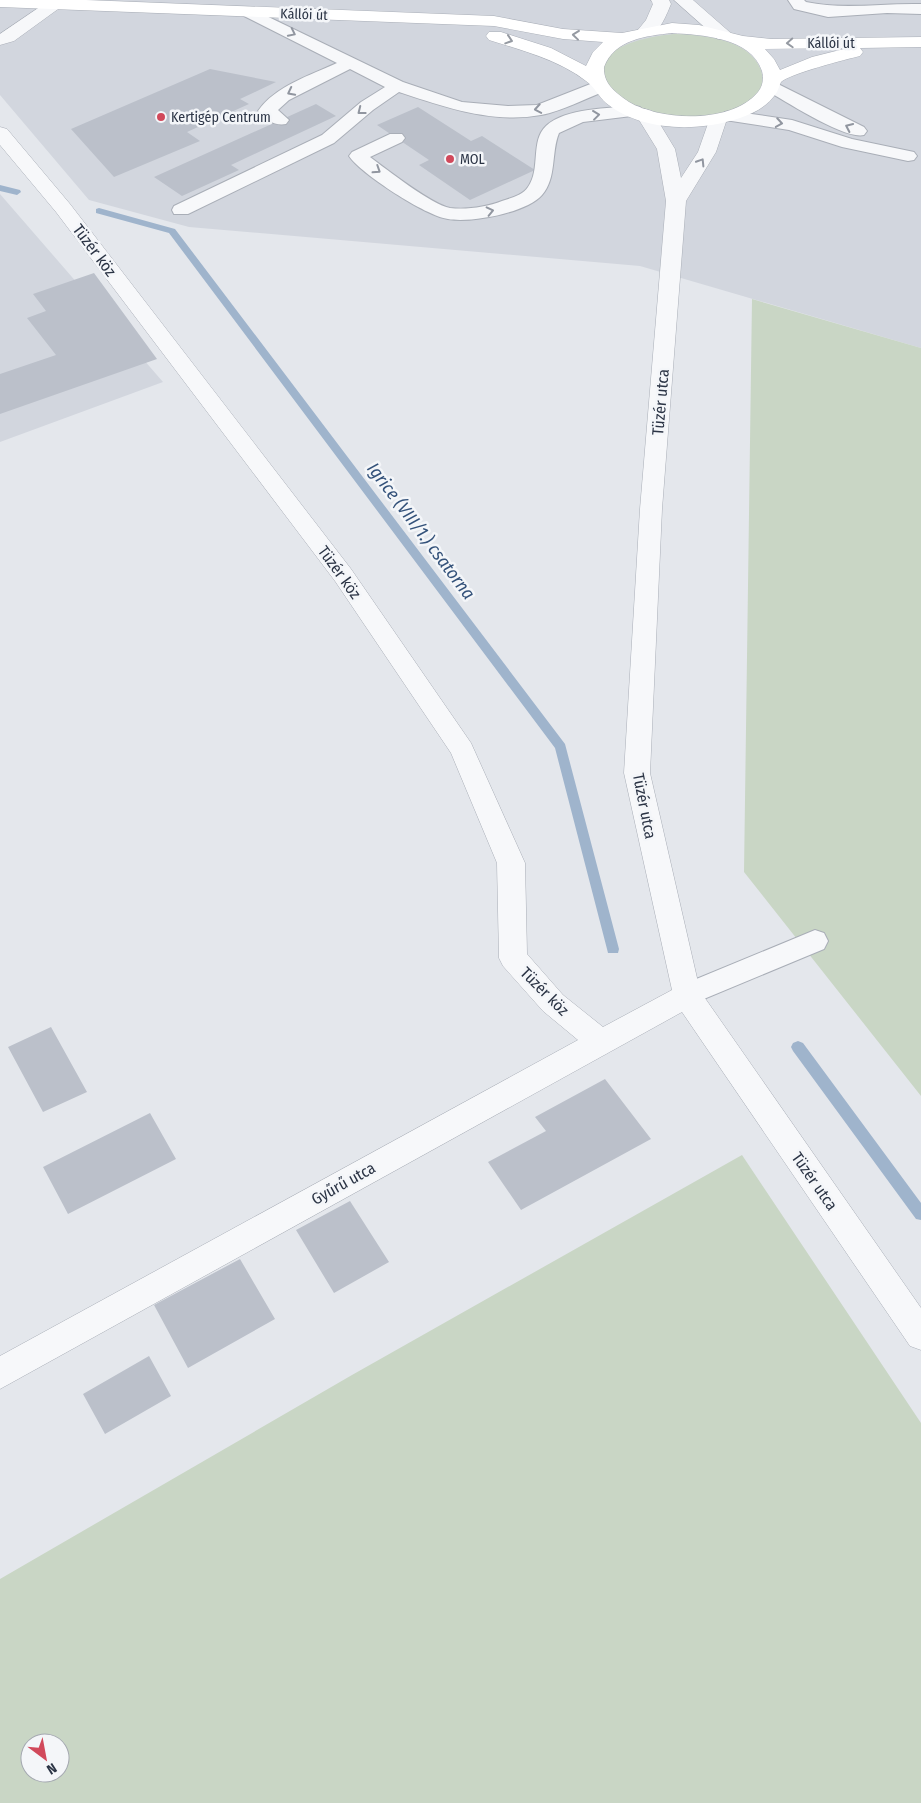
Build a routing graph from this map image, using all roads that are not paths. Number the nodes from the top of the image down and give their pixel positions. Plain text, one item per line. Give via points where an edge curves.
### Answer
1 (660, 0) edge
2 (683, 0) edge
3 (796, 0) edge
4 (0, 2) edge
5 (56, 4) junction
6 (921, 8) edge
7 (248, 12) junction
8 (428, 20) junction
9 (646, 31) junction
10 (625, 38) junction
11 (733, 38) junction
12 (0, 40) edge
13 (915, 42) edge
14 (351, 62) junction
15 (597, 82) junction
16 (772, 82) junction
17 (397, 86) junction
18 (460, 107) junction
19 (640, 113) junction
20 (724, 117) junction
21 (436, 118) dead end
22 (280, 120) dead end
23 (0, 133) edge
24 (300, 133) dead end
25 (396, 138) dead end
26 (328, 139) junction
27 (358, 156) junction
28 (676, 201) junction
29 (181, 210) dead end
30 (815, 941) dead end
31 (687, 995) junction
32 (601, 1042) junction
33 (921, 1335) edge
34 (0, 1373) edge

1 - 9 street via 662,4 654,22
2 - 11 street
3 - 6 lane via 800,6 828,12
4 - 5 main road, Kállói út
5 - 7 main road, Kállói út
5 - 12 street
7 - 8 main road, Kállói út
7 -> 14 lane
10 -> 8 main road, Kállói út via 563,34 494,21
8 -> 15 main road, Kállói út via 481,31 545,52
9 - 10 main road, Kállói út
9 - 11 main road, Kállói út via 672,28 699,30
10 - 15 main road via 613,44 598,60
13 -> 11 main road, Kállói út via 772,44
11 - 16 main road via 758,52 769,65
13 - 16 main road via 841,55
14 - 17 lane
14 -> 22 lane via 282,96 267,111
15 -> 18 lane via 539,110 508,112
15 - 19 main road, Kállói út via 613,100
16 - 20 main road via 764,98
20 -> 16 lane via 792,125 848,143 908,156 813,110
17 - 18 lane
17 -> 26 lane
18 - 21 lane
19 - 20 main road, Kállói út via 682,121
27 -> 19 lane via 441,212 480,213 509,206 536,192 544,172 546,142 551,130 582,117
19 - 28 street, Tüzér utca via 666,149
28 -> 20 street, Tüzér utca via 707,152
23 - 32 street, Tüzér köz via 63,208 343,575 462,750 511,863 513,958 553,1003
24 - 26 lane
25 - 27 lane
26 - 27 lane
26 - 29 lane
28 - 31 street, Tüzér utca via 651,509 637,773
30 - 31 lane
31 - 32 street, Gyűrű utca
31 - 33 street, Tüzér utca
32 - 34 street, Gyűrű utca

